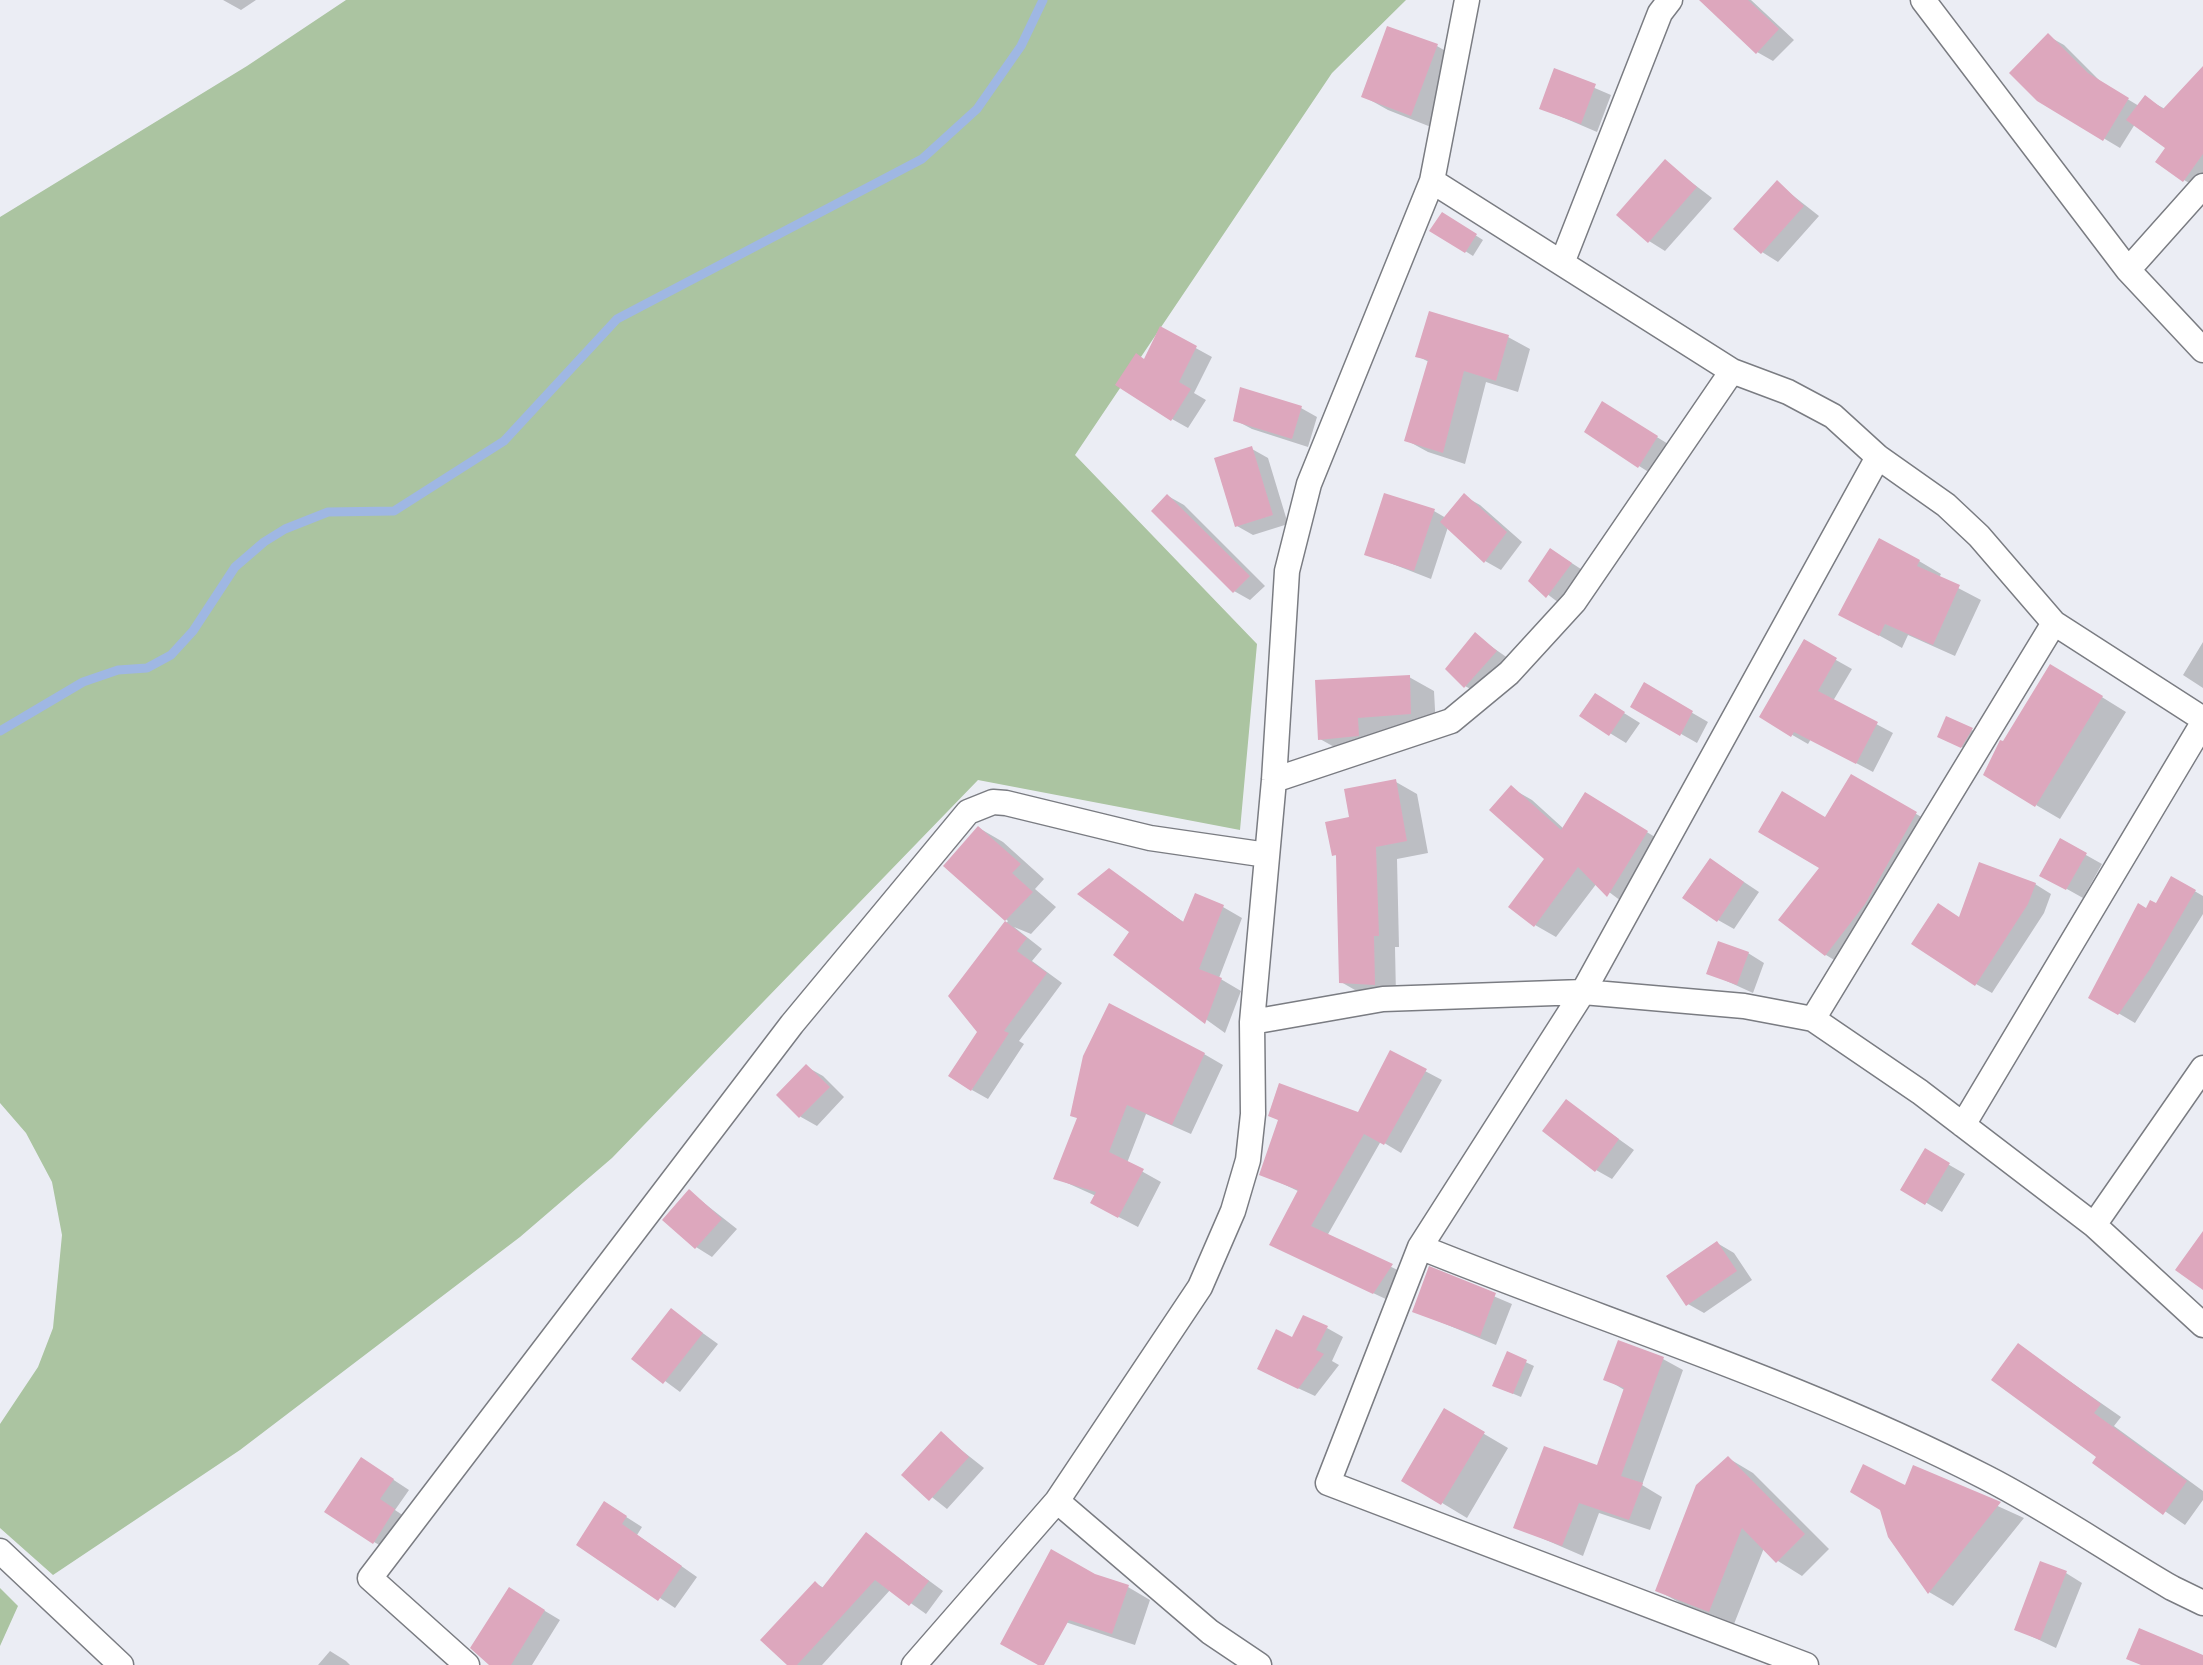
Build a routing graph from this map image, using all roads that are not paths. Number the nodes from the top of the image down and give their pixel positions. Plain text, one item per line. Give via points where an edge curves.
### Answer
1 (1467, 0) edge
2 (1670, 0) edge
3 (1923, 0) edge
4 (1432, 181) junction
5 (2203, 186) edge
6 (1562, 263) junction
7 (2128, 270) junction
8 (2203, 350) edge
9 (1732, 371) junction
10 (1878, 457) junction
11 (2054, 623) junction
12 (2203, 721) edge
13 (1274, 780) junction
14 (1267, 855) junction
15 (1583, 992) junction
16 (1813, 1019) junction
17 (1252, 1022) junction
18 (2203, 1068) edge
19 (1963, 1125) junction
20 (2094, 1225) junction
21 (1420, 1247) junction
22 (2203, 1325) edge
23 (1057, 1501) junction
24 (0, 1551) edge
25 (2203, 1603) edge
26 (121, 1665) edge
27 (467, 1665) edge
28 (914, 1665) edge
29 (1259, 1665) edge
30 (1806, 1665) edge

1 - 4 street
2 - 6 street via 1660,13
3 - 7 street
4 - 6 street
4 - 13 street via 1309,484 1287,571
5 - 7 street
6 - 9 street
7 - 8 street
9 - 10 street via 1833,416
9 - 13 street via 1574,602 1509,673 1451,721
10 - 11 street via 1946,505 1979,536
10 - 15 street
11 - 12 street
11 - 16 street
12 - 19 street
13 - 14 street
14 - 17 street
14 - 27 street via 1150,838 1006,803 968,812 792,1024 370,1578
15 - 16 street via 1744,1006
15 - 17 street via 1383,999
15 - 21 street
16 - 19 street
17 - 23 street via 1253,1114 1248,1160 1233,1211 1200,1287
18 - 20 street
19 - 20 street
20 - 22 street
21 - 25 street via 1738,1367 1870,1423 1986,1477
21 - 30 street via 1328,1483
23 - 28 street
23 - 29 street via 1210,1632
24 - 26 street

